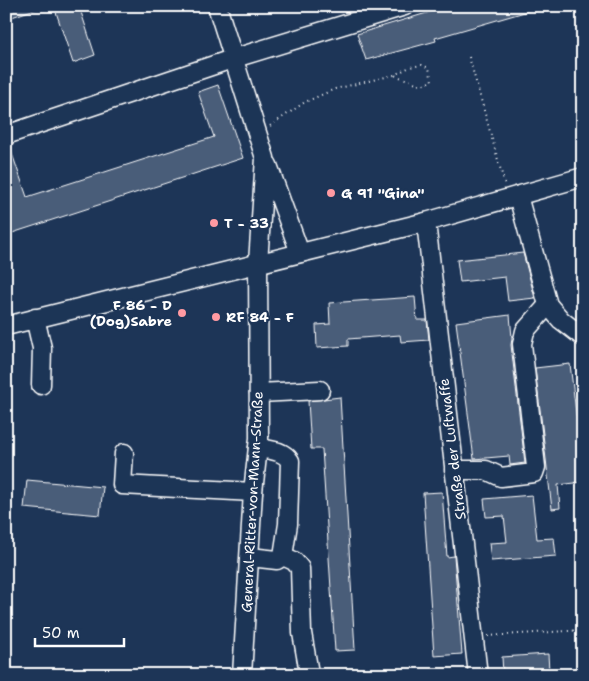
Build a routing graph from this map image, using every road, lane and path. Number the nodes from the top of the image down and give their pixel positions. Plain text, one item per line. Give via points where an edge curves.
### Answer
1 (217, 6) edge
2 (405, 6) edge
3 (469, 57) dead end
4 (234, 58) junction
5 (394, 75) junction
6 (258, 134) junction
7 (6, 135) edge
8 (265, 158) junction
9 (583, 177) edge
10 (513, 197) junction
11 (426, 222) junction
12 (300, 253) junction
13 (258, 263) junction
14 (548, 305) junction
15 (35, 318) junction
16 (6, 326) edge
17 (583, 337) edge
18 (41, 384) dead end
19 (320, 390) dead end
20 (259, 393) junction
21 (258, 448) junction
22 (124, 453) dead end
23 (454, 470) junction
24 (253, 492) junction
25 (283, 556) junction
26 (250, 557) junction
27 (583, 630) edge
28 (474, 637) junction
29 (309, 672) dead end
30 (242, 675) edge
31 (478, 675) edge

1 - 4 street, General-Ritter-von-Mann-Straße
2 - 4 street
3 - 10 path
4 - 6 street, General-Ritter-von-Mann-Straße
4 - 7 street
5 - 5 path via 422,85 432,81 429,68 422,65
5 - 6 path via 335,89 305,102
6 - 8 street, General-Ritter-von-Mann-Straße
8 - 12 street
8 - 13 street, General-Ritter-von-Mann-Straße
9 - 10 street
10 - 11 street
10 - 14 street
11 - 12 street
11 - 23 street, Straße der Luftwaffe
12 - 13 street
13 - 15 street
13 - 20 street, General-Ritter-von-Mann-Straße
14 - 17 street
14 - 23 street via 525,330 522,344 536,467 534,473 501,477 486,470
15 - 16 street
15 - 18 street via 42,348
19 - 20 street
20 - 21 street, General-Ritter-von-Mann-Straße
21 - 24 street, General-Ritter-von-Mann-Straße
21 - 25 street via 286,455 290,461 288,524
22 - 24 street via 122,485
23 - 28 street, Straße der Luftwaffe
24 - 26 street, General-Ritter-von-Mann-Straße
25 - 26 street via 277,560
25 - 29 street via 300,568 302,633
26 - 30 street, General-Ritter-von-Mann-Straße
27 - 28 path
28 - 31 street, Straße der Luftwaffe

